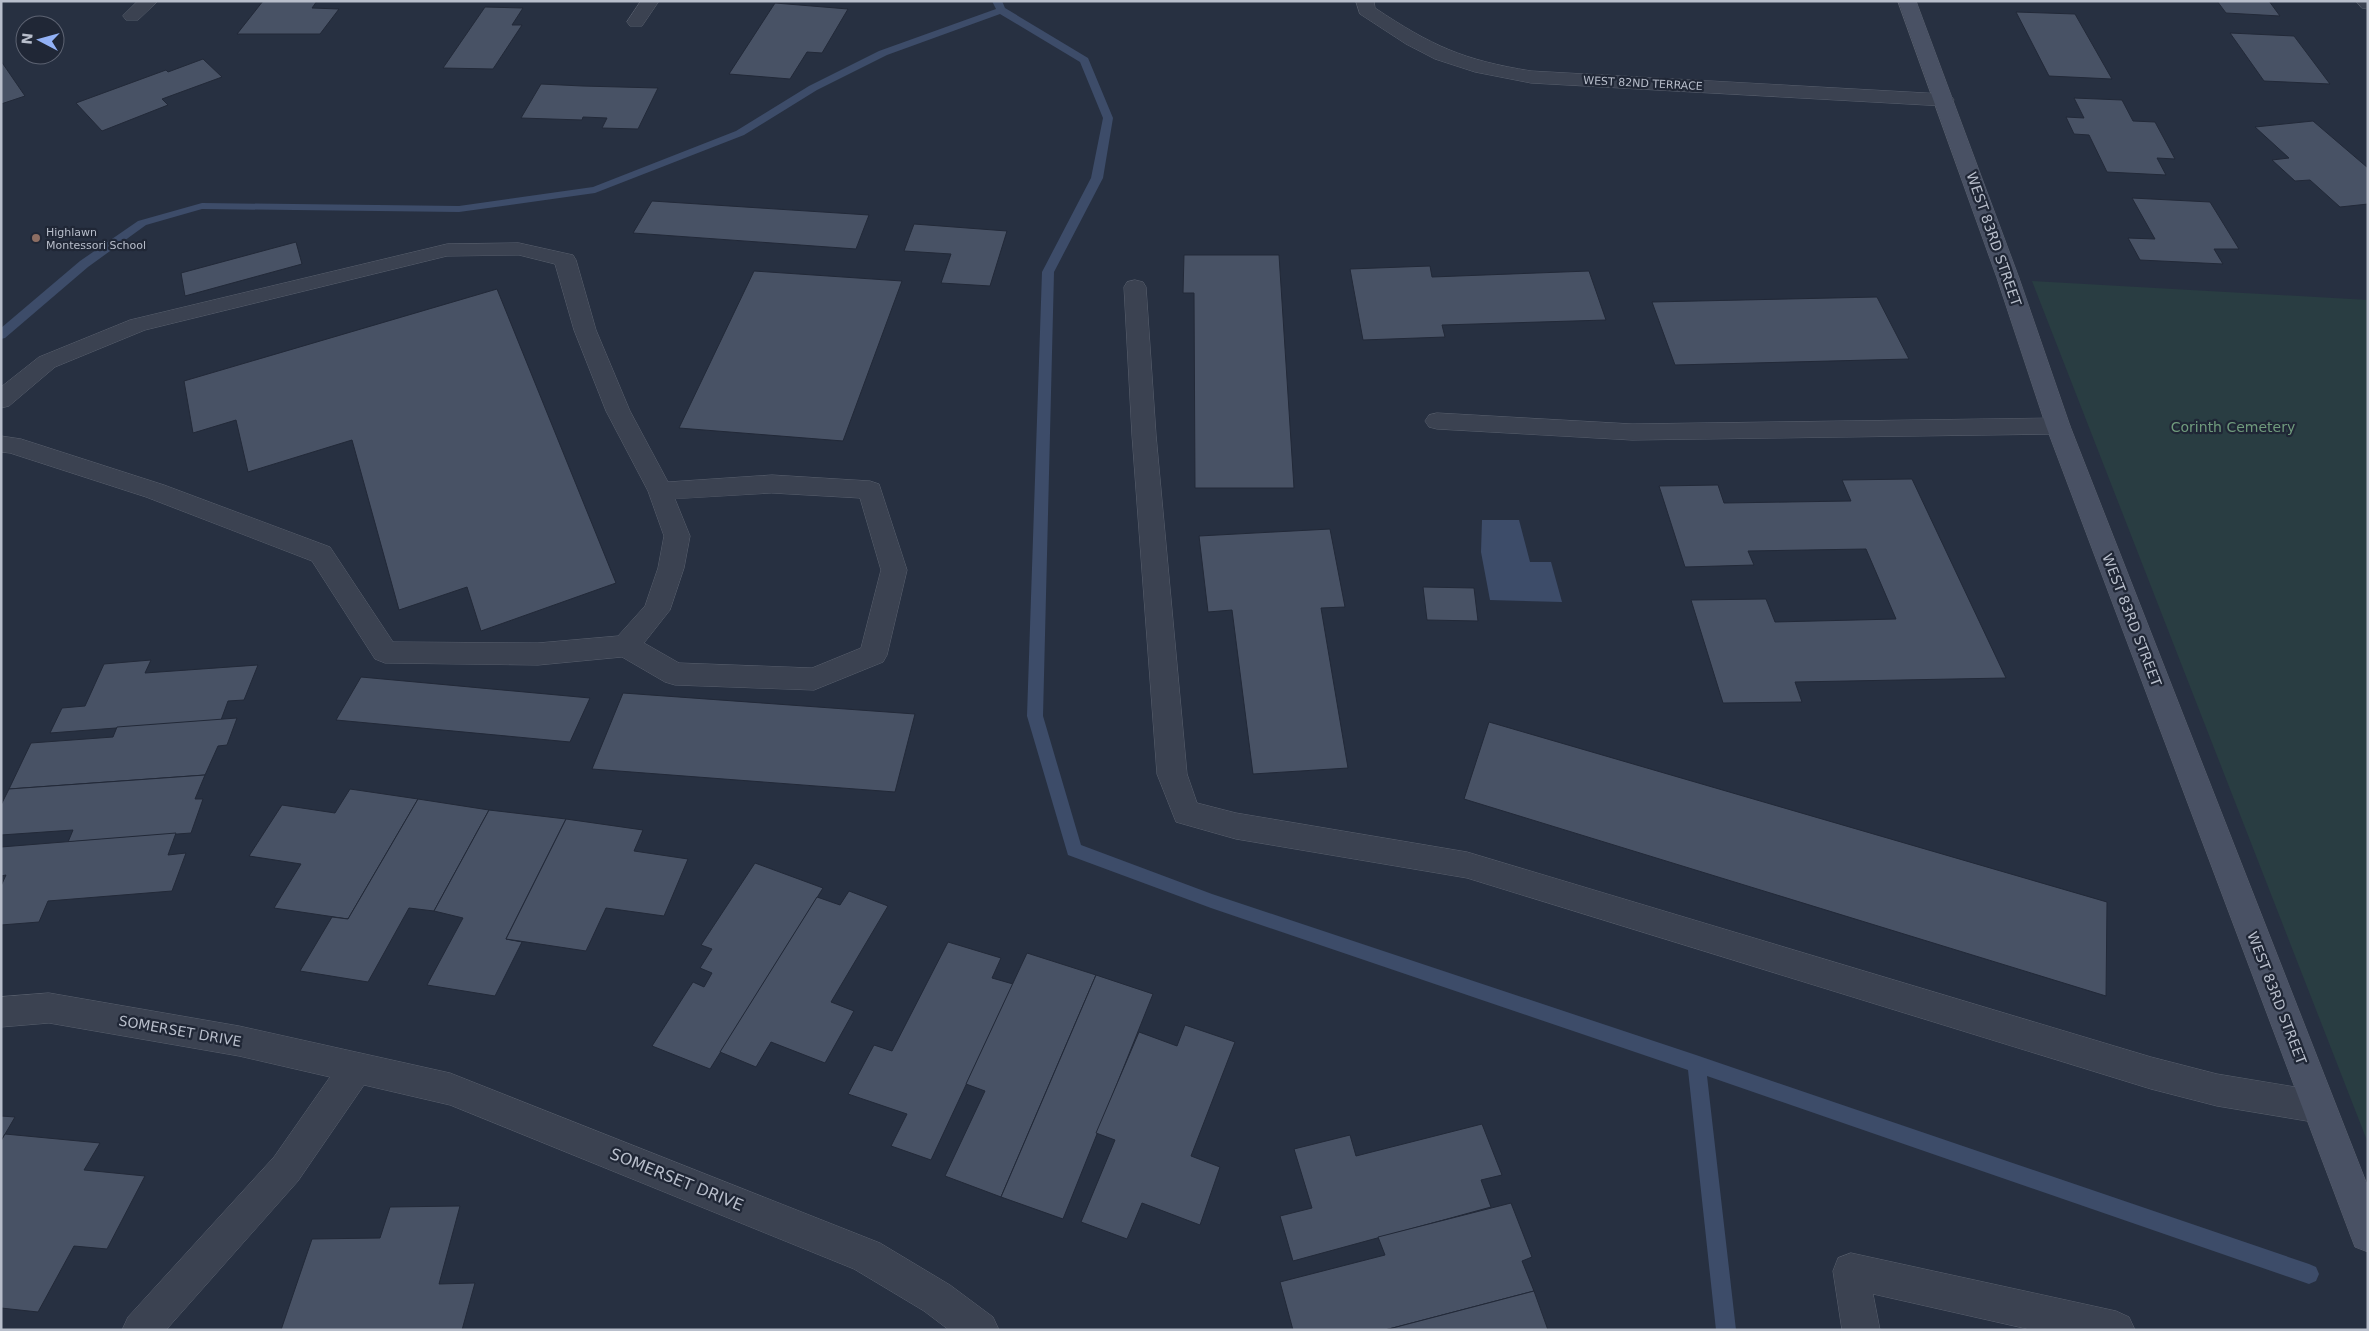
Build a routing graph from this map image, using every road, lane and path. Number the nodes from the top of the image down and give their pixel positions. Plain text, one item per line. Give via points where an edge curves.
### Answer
1 (149, 1) edge
2 (650, 1) edge
3 (1364, 1) edge
4 (1907, 1) edge
5 (2365, 1) edge
6 (2368, 4) edge
7 (132, 16) dead end
8 (636, 22) dead end
9 (1944, 100) junction
10 (1135, 287) dead end
11 (1, 400) edge
12 (1437, 421) dead end
13 (2058, 426) junction
14 (1, 444) edge
15 (660, 491) junction
16 (626, 646) junction
17 (1, 1012) edge
18 (356, 1068) junction
19 (2319, 1107) junction
20 (2368, 1234) edge
21 (141, 1330) edge
22 (980, 1330) edge
23 (1861, 1330) edge
24 (2116, 1330) edge

1 - 7 street
2 - 8 street
3 - 9 street, WEST 82ND TERRACE via 1366,10 1409,38 1442,55 1498,72 1531,77
4 - 9 street, WEST 83RD STREET
5 - 6 street
9 - 13 street, WEST 83RD STREET
10 - 19 street via 1172,774 1186,813 1236,826 1467,865 2151,1073 2217,1090
11 - 15 street via 47,362 138,325 447,250 519,249 564,260 585,330 618,411
12 - 13 street via 1632,432
13 - 19 street, WEST 83RD STREET
14 - 16 street via 155,491 321,554 385,652 538,654
15 - 16 street via 677,536 671,568 657,610
15 - 16 street via 772,484 870,490 894,570 873,655 814,679 675,674
17 - 18 street, SOMERSET DRIVE via 48,1008 238,1041
18 - 21 street via 286,1169
18 - 22 street, SOMERSET DRIVE via 450,1089 867,1256 937,1298
19 - 20 street, WEST 83RD STREET
23 - 24 street via 1851,1271

